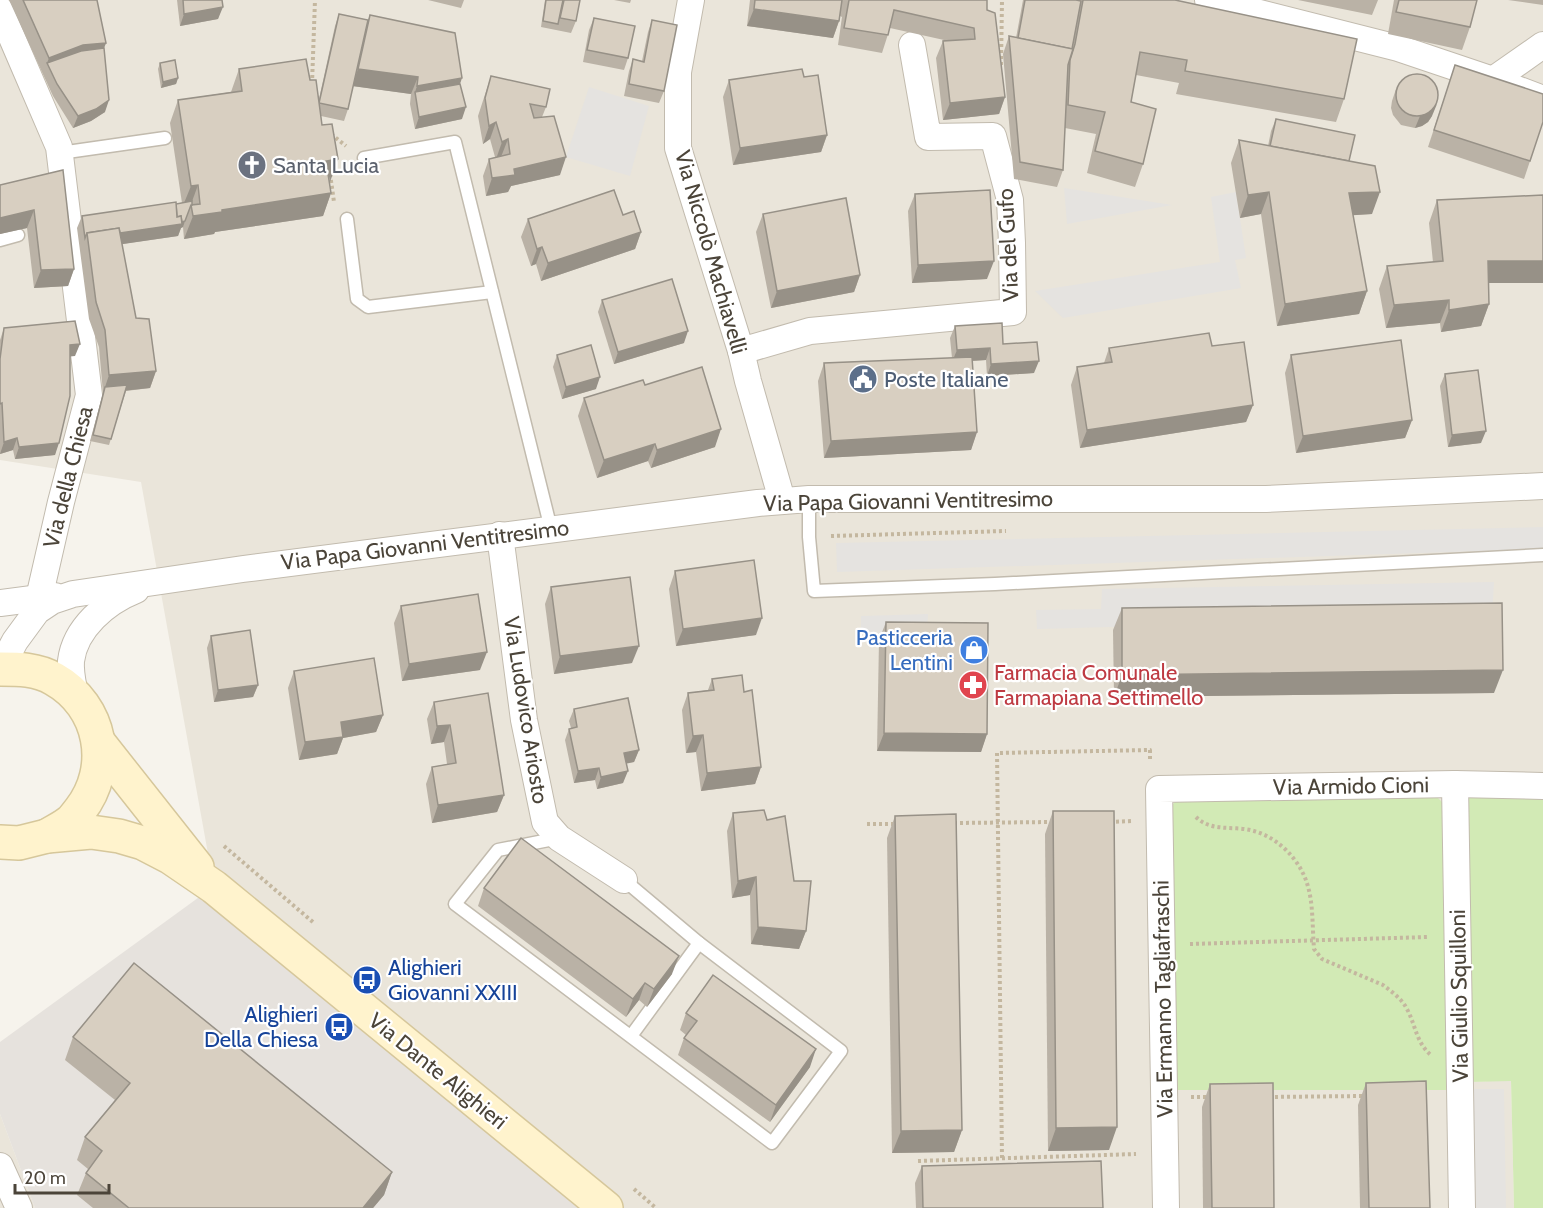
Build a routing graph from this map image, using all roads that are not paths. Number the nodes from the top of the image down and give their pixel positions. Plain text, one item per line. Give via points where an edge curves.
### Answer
1 (691, 0) edge
2 (1223, 2) edge
3 (0, 10) edge
4 (912, 45) dead end
5 (1543, 45) edge
6 (1493, 80) junction
7 (1543, 99) edge
8 (165, 138) dead end
9 (60, 153) junction
10 (364, 159) road end
11 (347, 219) dead end
12 (18, 235) edge
13 (0, 240) edge
14 (492, 292) junction
15 (741, 351) junction
16 (1543, 486) edge
17 (809, 499) junction
18 (782, 500) junction
19 (551, 529) junction
20 (500, 536) junction
21 (1543, 555) edge
22 (171, 581) junction
23 (73, 594) junction
24 (39, 598) junction
25 (0, 603) edge
26 (0, 669) edge
27 (75, 694) junction
28 (99, 743) junction
29 (1455, 784) junction
30 (1543, 786) edge
31 (1168, 789) joint
32 (47, 836) junction
33 (559, 838) junction
34 (0, 842) edge
35 (624, 880) joint
36 (214, 887) junction
37 (699, 943) junction
38 (630, 1036) junction
39 (0, 1166) edge
40 (19, 1208) edge
41 (606, 1208) edge
42 (1166, 1208) edge
43 (1462, 1208) edge

1 - 15 street, Via Niccolò Machiavelli via 678,72 678,148
2 - 6 street via 1398,48
3 - 9 street, Via della Chiesa
4 - 15 street, Via del Gufo via 928,137 993,136 1010,200 1013,312 810,331
5 - 6 street
6 - 7 street
8 - 9 lane
9 - 24 street, Via della Chiesa via 89,394
10 - 14 lane via 455,142
11 - 14 lane via 357,299 368,307
12 - 13 lane
14 - 19 lane
15 - 18 street, Via Niccolò Machiavelli
16 - 17 street, Via Papa Giovanni Ventitresimo via 1266,500
17 - 18 street, Via Papa Giovanni Ventitresimo
17 - 21 lane via 814,591
18 - 19 street, Via Papa Giovanni Ventitresimo
19 - 20 street, Via Papa Giovanni Ventitresimo
20 - 22 street, Via Papa Giovanni Ventitresimo
20 - 33 street, Via Ludovico Ariosto via 524,720 545,822
22 - 23 street, Via Papa Giovanni Ventitresimo
22 - 27 street, Via Papa Giovanni Ventitresimo via 134,590 103,609 87,626 71,662
23 - 24 street, Via Papa Giovanni Ventitresimo
23 - 26 street, Via Papa Giovanni Ventitresimo via 37,611
24 - 25 street, Via Papa Giovanni Ventitresimo
26 - 27 main road, Via Dante Alighieri via 27,670 54,678
27 - 28 main road, Via Dante Alighieri via 91,717
28 - 32 main road, Via Dante Alighieri via 99,772 89,799 71,820
28 - 36 main road, Via Dante Alighieri
29 - 30 street, Via Armido Cioni
29 - 31 street, Via Armido Cioni
29 - 43 street, Via Giulio Squilloni
31 - 42 street, Via Ermanno Tagliafraschi via 1160,821
32 - 34 main road, Via Dante Alighieri via 19,843
32 - 36 main road, Via Dante Alighieri via 91,832 143,843
33 - 35 street, Via Ludovico Ariosto
33 - 38 lane via 498,850 455,904
35 - 37 lane
36 - 41 main road, Via Dante Alighieri
37 - 38 lane
37 - 38 lane via 841,1051 772,1143
39 - 40 street

